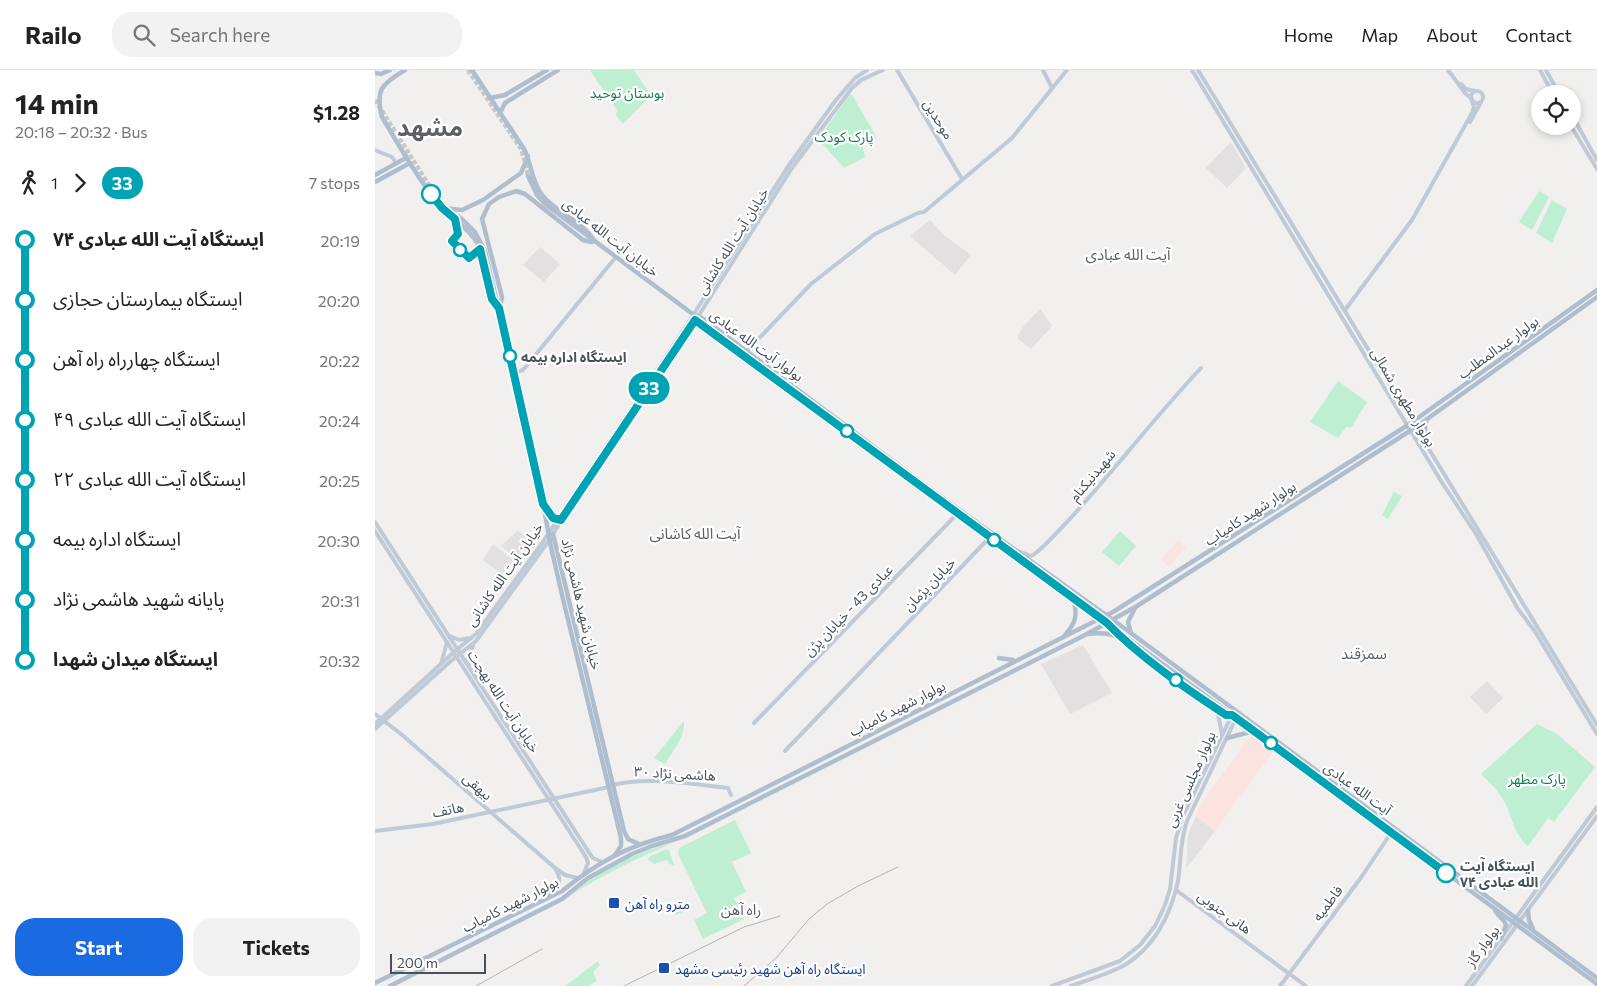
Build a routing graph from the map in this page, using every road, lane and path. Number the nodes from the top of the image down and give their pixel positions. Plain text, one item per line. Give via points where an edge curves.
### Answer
1 (390, 70) edge
2 (405, 70) edge
3 (472, 70) edge
4 (547, 70) edge
5 (558, 70) edge
6 (867, 70) edge
7 (883, 70) edge
8 (897, 70) edge
9 (1043, 70) edge
10 (1067, 70) edge
11 (1192, 70) edge
12 (1198, 70) edge
13 (1540, 70) edge
14 (1546, 70) edge
15 (1449, 71) edge
16 (375, 73) edge
17 (1548, 85) edge
18 (1554, 85) edge
19 (1052, 88) junction
20 (1475, 92) junction
21 (490, 98) junction
22 (1472, 100) junction
23 (1481, 102) junction
24 (375, 106) edge
25 (500, 113) junction
26 (383, 117) junction
27 (1581, 131) edge
28 (1576, 135) edge
29 (1456, 145) junction
30 (375, 150) edge
31 (406, 156) junction
32 (528, 156) junction
33 (1597, 160) edge
34 (396, 163) junction
35 (411, 163) junction
36 (791, 166) junction
37 (1597, 169) edge
38 (375, 176) edge
39 (528, 176) tunnel mouth
40 (962, 179) junction
41 (375, 182) edge
42 (442, 208) junction
43 (462, 219) tunnel mouth
44 (597, 243) junction
45 (615, 257) junction
46 (1324, 276) junction
47 (1320, 279) junction
48 (1597, 290) edge
49 (1597, 297) edge
50 (499, 308) junction
51 (1345, 310) junction
52 (696, 317) junction
53 (746, 352) junction
54 (1377, 363) junction
55 (1372, 366) junction
56 (1201, 368) dead end
57 (514, 373) junction
58 (1427, 419) junction
59 (1411, 424) junction
60 (1414, 429) junction
61 (1425, 442) junction
62 (1361, 456) junction
63 (1364, 460) junction
64 (571, 500) junction
65 (543, 504) junction
66 (958, 513) junction
67 (375, 522) edge
68 (558, 523) junction
69 (375, 531) edge
70 (551, 533) junction
71 (990, 537) junction
72 (550, 539) junction
73 (1045, 545) junction
74 (545, 546) junction
75 (551, 547) junction
76 (1016, 550) junction
77 (1030, 563) junction
78 (1073, 598) junction
79 (1137, 606) junction
80 (1103, 617) junction
81 (1109, 621) junction
82 (476, 634) junction
83 (1085, 635) junction
84 (450, 636) junction
85 (1133, 636) junction
86 (1062, 638) junction
87 (1124, 638) junction
88 (476, 641) junction
89 (447, 642) junction
90 (1135, 644) junction
91 (457, 653) junction
92 (999, 658) dead end
93 (1014, 660) junction
94 (440, 665) junction
95 (472, 672) junction
96 (1217, 709) junction
97 (1237, 712) junction
98 (375, 714) edge
99 (1232, 715) junction
100 (1237, 719) junction
101 (383, 720) junction
102 (754, 723) dead end
103 (375, 724) edge
104 (1597, 725) edge
105 (885, 727) junction
106 (375, 729) edge
107 (1254, 731) junction
108 (889, 734) junction
109 (1222, 734) junction
110 (1597, 734) edge
111 (1227, 738) junction
112 (785, 751) dead end
113 (611, 786) junction
114 (731, 795) dead end
115 (551, 798) junction
116 (1597, 807) edge
117 (490, 812) junction
118 (1597, 816) edge
119 (375, 831) edge
120 (1391, 833) junction
121 (624, 837) junction
122 (639, 844) junction
123 (615, 855) junction
124 (602, 862) junction
125 (555, 868) junction
126 (584, 873) junction
127 (577, 878) junction
128 (1176, 890) junction
129 (541, 901) junction
130 (1494, 909) junction
131 (1528, 911) junction
132 (1517, 922) junction
133 (1535, 933) junction
134 (476, 934) junction
135 (1501, 939) junction
136 (479, 941) junction
137 (1289, 974) junction
138 (1597, 978) edge
139 (375, 983) edge
140 (1597, 984) edge
141 (390, 986) edge
142 (1052, 986) edge
143 (1071, 986) edge
144 (1280, 986) edge
145 (1306, 986) edge
146 (1466, 986) edge
147 (1472, 986) edge

1 - 16 main road
2 - 26 main road via 379,91 378,104
3 - 21 main road
4 - 21 main road via 499,98
5 - 25 main road via 505,102
6 - 36 main road via 840,94
7 - 36 main road via 852,88
8 - 40 main road, موحدین
9 - 19 main road
10 - 19 main road
11 - 47 main road, بولوار مطهری شمالی
12 - 46 main road, بولوار مطهری شمالی
13 - 17 main road
14 - 18 main road
15 - 20 main road via 1464,87
15 - 22 main road
19 - 40 main road via 1012,138
20 - 22 main road
20 - 23 main road via 1483,94
21 - 25 main road
22 - 23 main road
22 - 29 main road via 1473,110
23 - 29 main road
24 - 26 main road
25 - 32 main road
26 - 31 main road
27 - 33 main road
28 - 37 main road
29 - 51 main road via 1413,220
30 - 34 main road via 392,157
31 - 34 main road
31 - 35 main road
32 - 42 main road via 521,173 483,200 461,210
32 - 44 main road, خیابان آیت الله عبادی via 534,182 545,198 589,231
34 - 38 main road
35 - 41 main road
35 - 42 main road
36 - 52 main road, خیابان آیت الله کاشانی
39 - 44 main road, خیابان آیت الله عبادی via 545,204
40 - 53 main road via 924,212 875,234 811,284
42 - 50 main road via 479,247 492,299
43 - 50 main road via 483,244
44 - 45 main road, خیابان آیت الله عبادی
44 - 50 main road via 583,240 522,192 510,192 499,197 489,204 482,219 502,297
45 - 52 main road, خیابان آیت الله عبادی
45 - 57 main road via 523,370
46 - 47 main road
46 - 51 main road, بولوار مطهری شمالی
47 - 55 main road, بولوار مطهری شمالی
48 - 59 main road, بولوار عبدالمطلب
49 - 58 main road, بولوار عبدالمطلب
50 - 57 main road
51 - 54 main road, بولوار مطهری شمالی
52 - 53 main road, بولوار آیت الله عبادی
52 - 64 main road, خیابان آیت الله کاشانی
52 - 66 main road, بولوار آیت الله عبادی
53 - 76 main road, بولوار آیت الله عبادی
54 - 55 main road
54 - 59 main road, بولوار مطهری شمالی
55 - 59 main road, بولوار مطهری شمالی
56 - 73 main road, شهیدنیکنام
57 - 65 main road
58 - 60 main road, بولوار عبدالمطلب
58 - 61 main road
59 - 60 main road, بولوار مطهری شمالی
59 - 62 main road, بولوار شهید کامیاب
60 - 61 main road, بولوار مطهری شمالی
60 - 63 main road, بولوار شهید کامیاب
60 - 110 main road, بولوار مطهری شمالی via 1441,481
61 - 104 main road, بولوار مطهری شمالی
62 - 63 main road
62 - 80 main road, بولوار شهید کامیاب
63 - 79 main road, بولوار شهید کامیاب
64 - 68 main road, خیابان آیت الله کاشانی
64 - 68 main road, خیابان آیت الله کاشانی
65 - 68 main road
65 - 70 main road, خیابان شهید هاشمی نژاد
66 - 71 main road, بولوار آیت الله عبادی
66 - 102 main road, عبادی 43 - خیابان پژن
67 - 84 main road, خیابان آیت الله بهجت
68 - 70 main road, خیابان آیت الله کاشانی
69 - 89 main road, خیابان آیت الله بهجت
70 - 72 main road
70 - 82 main road, خیابان آیت الله کاشانی
70 - 113 main road, خیابان شهید هاشمی نژاد
71 - 77 main road, بولوار آیت الله عبادی
71 - 112 main road, خیابان پژمان
72 - 74 main road, خیابان آیت الله کاشانی
72 - 75 main road, خیابان شهید هاشمی نژاد
73 - 76 main road via 1031,556
73 - 77 main road, شهیدنیکنام
74 - 75 main road
74 - 88 main road, خیابان آیت الله کاشانی
75 - 113 main road, خیابان شهید هاشمی نژاد
76 - 77 main road, بولوار آیت الله عبادی
77 - 78 main road, بولوار آیت الله عبادی
77 - 80 main road, بولوار آیت الله عبادی
78 - 80 main road, بولوار آیت الله عبادی
78 - 86 main road via 1077,613 1075,621
79 - 81 main road, بولوار شهید کامیاب
79 - 85 main road via 1128,622
80 - 81 main road, بولوار آیت الله عبادی
80 - 86 main road, بولوار شهید کامیاب
81 - 83 main road, بولوار شهید کامیاب
81 - 85 main road, آیت الله عبادی
81 - 87 main road, بولوار آیت الله عبادی
81 - 90 main road, آیت الله عبادی
82 - 84 main road via 459,640
82 - 91 main road, خیابان آیت الله کاشانی
83 - 87 main road via 1099,633
83 - 108 main road, بولوار شهید کامیاب
84 - 91 main road, خیابان آیت الله بهجت
85 - 97 main road, آیت الله عبادی
86 - 93 main road, بولوار شهید کامیاب
87 - 90 main road
87 - 96 main road, بولوار آیت الله عبادی
88 - 91 main road, خیابان آیت الله کاشانی
88 - 95 main road via 468,657
89 - 91 main road, خیابان آیت الله بهجت
89 - 94 main road
90 - 99 main road, آیت الله عبادی
91 - 94 main road, خیابان آیت الله کاشانی
91 - 95 main road, خیابان آیت الله بهجت
91 - 101 main road, خیابان آیت الله کاشانی
91 - 115 main road, خیابان آیت الله بهجت
92 - 93 main road
93 - 105 main road, بولوار شهید کامیاب
94 - 101 main road, خیابان آیت الله کاشانی
95 - 115 main road, خیابان آیت الله بهجت
96 - 99 main road, بولوار آیت الله عبادی
96 - 109 main road
97 - 99 main road
97 - 100 main road, بولوار مجلسی غربی
97 - 132 main road, آیت الله عبادی
98 - 101 main road, بیهقی
99 - 100 main road, آیت الله عبادی
99 - 109 main road, بولوار مجلسی غربی
100 - 107 main road, آیت الله عبادی
100 - 111 main road, بولوار مجلسی غربی
101 - 103 main road, خیابان آیت الله کاشانی
101 - 106 main road, خیابان آیت الله کاشانی
101 - 117 main road, بیهقی
105 - 108 main road
105 - 122 main road, بولوار شهید کامیاب via 672,835
107 - 111 main road
107 - 120 main road, آیت الله عبادی
108 - 136 main road, بولوار شهید کامیاب via 685,836 632,854 588,878 561,899
109 - 142 main road, بولوار مجلسی غربی via 1180,824 1170,889 1155,926 1140,945 1120,961
111 - 128 main road, بولوار مجلسی غربی via 1184,831
113 - 114 main road, هاشمی نژاد ۳۰ via 630,781 669,781 728,788
113 - 115 main road, هاتف
113 - 121 main road, خیابان شهید هاشمی نژاد
115 - 117 main road, هاتف
115 - 124 main road, خیابان آیت الله بهجت via 593,858
115 - 126 main road, خیابان آیت الله بهجت via 586,857 588,863
116 - 132 main road
117 - 119 main road, هاتف via 433,824
117 - 125 main road, بیهقی
118 - 131 main road
120 - 130 main road, آیت الله عبادی
120 - 137 main road, فاطمیه
121 - 122 main road
121 - 123 main road
122 - 123 main road, بولوار شهید کامیاب
123 - 124 main road, بولوار شهید کامیاب
124 - 126 main road, بولوار شهید کامیاب
125 - 127 main road, بیهقی
125 - 129 main road via 560,876 559,884
126 - 127 main road, بولوار شهید کامیاب
127 - 129 main road, بولوار شهید کامیاب via 562,891
128 - 137 main road, هانی جنوبی
128 - 143 main road, بولوار مجلسی غربی via 1160,930 1136,957 1112,972
129 - 134 main road, بولوار شهید کامیاب
130 - 132 main road, آیت الله عبادی
130 - 135 main road via 1506,924
131 - 132 main road
131 - 133 main road
132 - 133 main road, آیت الله عبادی
132 - 135 main road, بولوار گاز
132 - 140 main road, آیت الله عبادی
132 - 147 main road, بولوار گاز
133 - 138 main road, آیت الله عبادی
134 - 136 main road
134 - 139 main road, بولوار شهید کامیاب
135 - 146 main road, بولوار گاز
136 - 141 main road, بولوار شهید کامیاب
137 - 144 main road, فاطمیه
137 - 145 main road, هانی جنوبی

